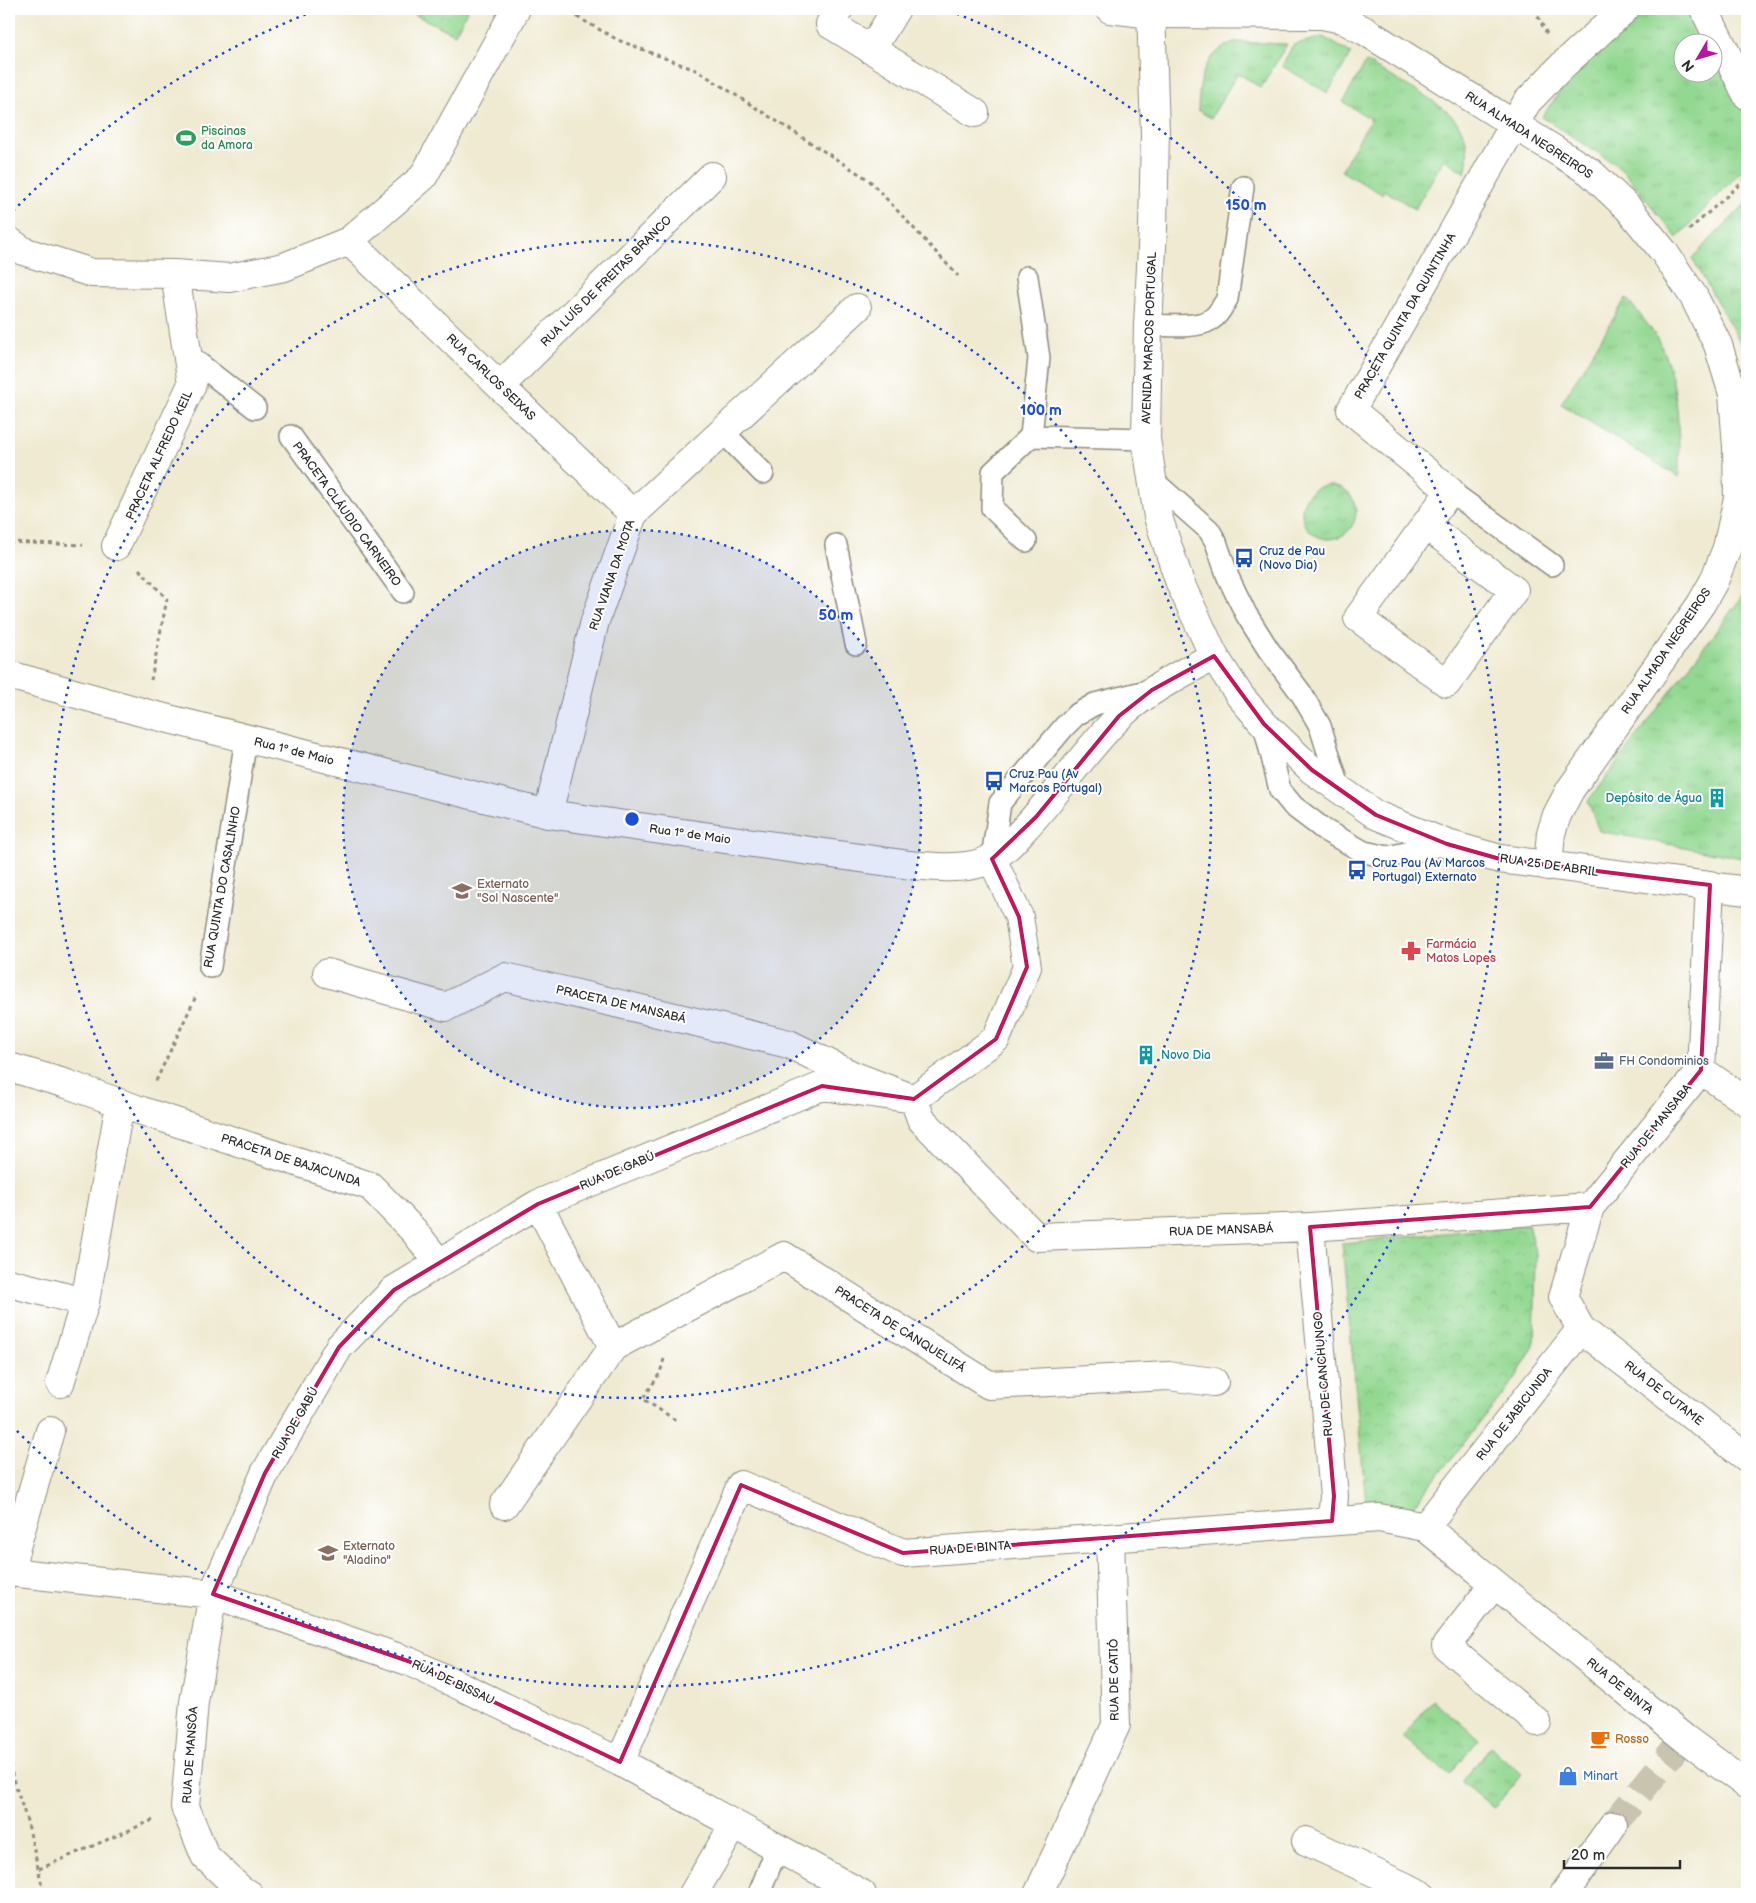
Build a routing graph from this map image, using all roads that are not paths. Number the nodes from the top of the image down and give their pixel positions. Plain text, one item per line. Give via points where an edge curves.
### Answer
1 (516, 9) edge
2 (839, 9) edge
3 (896, 9) edge
4 (1110, 9) edge
5 (1625, 9) edge
6 (1704, 9) edge
7 (1152, 12) edge
8 (1305, 12) edge
9 (871, 50) junction
10 (1747, 94) edge
11 (975, 113) dead end
12 (1514, 125) junction
13 (712, 176) dead end
14 (1243, 187) dead end
15 (9, 241) edge
16 (349, 241) junction
17 (175, 274) junction
18 (1026, 277) dead end
19 (857, 308) dead end
20 (1148, 325) junction
21 (188, 356) junction
22 (500, 386) junction
23 (255, 408) dead end
24 (722, 431) junction
25 (291, 436) dead end
26 (1032, 436) junction
27 (1146, 439) junction
28 (763, 473) dead end
29 (1151, 479) junction
30 (1450, 491) junction
31 (633, 514) junction
32 (1425, 525) junction
33 (1026, 541) dead end
34 (836, 545) dead end
35 (116, 546) road end
36 (1552, 565) dead end
37 (404, 592) dead end
38 (856, 644) dead end
39 (1214, 656) junction
40 (9, 676) edge
41 (1152, 690) junction
42 (1264, 724) junction
43 (246, 739) junction
44 (1340, 790) junction
45 (548, 814) junction
46 (1447, 844) junction
47 (992, 859) junction
48 (1548, 866) junction
49 (1710, 885) junction
50 (1747, 891) edge
51 (210, 967) road end
52 (327, 973) dead end
53 (9, 1067) edge
54 (1701, 1070) junction
55 (914, 1099) junction
56 (1747, 1102) edge
57 (131, 1108) junction
58 (538, 1204) junction
59 (1590, 1207) junction
60 (1310, 1227) junction
61 (439, 1264) junction
62 (9, 1282) edge
63 (85, 1302) junction
64 (1581, 1329) junction
65 (613, 1347) junction
66 (1214, 1382) dead end
67 (60, 1383) dead end
68 (50, 1431) dead end
69 (1747, 1458) edge
70 (504, 1505) dead end
71 (1332, 1521) junction
72 (1425, 1527) junction
73 (1110, 1538) junction
74 (9, 1571) edge
75 (1494, 1584) junction
76 (213, 1594) junction
77 (1537, 1722) dead end
78 (620, 1762) junction
79 (1747, 1785) edge
80 (734, 1825) junction
81 (1613, 1825) tunnel mouth
82 (1306, 1841) dead end
83 (777, 1848) junction
84 (249, 1894) edge
85 (693, 1894) edge
86 (760, 1894) edge
87 (862, 1894) edge
88 (1038, 1894) edge
89 (1421, 1894) edge
90 (1564, 1894) edge

1 - 16 street via 423,177
2 - 9 street via 830,24
3 - 9 street
4 - 7 street, RUA ALMADA NEGREIROS
5 - 12 street via 1538,90
6 - 10 street
7 - 8 street, RUA ALMADA NEGREIROS
7 - 20 street, AVENIDA MARCOS PORTUGAL via 1155,133
8 - 12 street, RUA ALMADA NEGREIROS via 1342,19
9 - 11 street
12 - 30 street, PRACETA QUINTA DA QUINTINHA via 1351,410
12 - 48 street, RUA ALMADA NEGREIROS via 1590,172 1628,208 1664,252 1694,297 1714,337 1733,394 1737,447 1738,498 1727,548 1714,581 1570,790 1551,833
13 - 22 street, RUA LUÍS DE FREITAS BRANCO
14 - 20 lane via 1227,299 1220,312 1201,325
15 - 17 street via 23,251 92,273
16 - 17 street via 284,267 229,278
16 - 22 street, RUA CARLOS SEIXAS
17 - 21 street, PRACETA ALFREDO KEIL
18 - 26 lane via 1039,358
19 - 24 street, RUA VIANA DA MOTA
20 - 27 street, AVENIDA MARCOS PORTUGAL
21 - 23 lane
21 - 35 street, PRACETA ALFREDO KEIL via 192,384
22 - 31 street, RUA CARLOS SEIXAS
24 - 28 lane
24 - 31 street, RUA VIANA DA MOTA
25 - 37 lane, PRACETA CLÁUDIO CARNEIRO
26 - 27 lane
26 - 33 lane via 993,472 992,508
27 - 29 street, AVENIDA MARCOS PORTUGAL
29 - 39 street, AVENIDA MARCOS PORTUGAL via 1158,517 1180,583
29 - 44 lane via 1209,530 1246,614 1320,726
30 - 32 street
30 - 36 lane
31 - 45 street, RUA VIANA DA MOTA via 595,621
32 - 32 street via 1358,618 1447,683 1514,590
34 - 38 lane
39 - 41 street, Rua 1º de Maio
39 - 42 street, RUA 25 DE ABRIL via 1240,696
40 - 43 street, Rua 1º de Maio
41 - 47 street, Rua 1º de Maio via 1092,745 1036,817
41 - 47 lane via 1095,704 1076,715 1000,803
42 - 44 street, RUA 25 DE ABRIL via 1312,770
42 - 46 lane via 1280,790 1293,806 1326,832 1364,852 1388,857
43 - 45 street, Rua 1º de Maio
43 - 51 lane, RUA QUINTA DO CASALINHO
44 - 46 street, RUA 25 DE ABRIL via 1376,814
45 - 47 street, Rua 1º de Maio via 938,868 969,866
46 - 48 street, RUA 25 DE ABRIL via 1500,859
47 - 55 street via 1019,917 1027,967 996,1039
48 - 49 street, RUA 25 DE ABRIL
49 - 50 street, RUA 25 DE ABRIL
49 - 54 street
52 - 55 street, PRACETA DE MANSABÁ via 446,1007 505,977 789,1044 852,1075
53 - 57 street, PRACETA DE BAJACUNDA
54 - 56 street
54 - 59 street, RUA DE MANSABA
55 - 58 street, RUA DE GABÚ via 822,1086
55 - 60 street, RUA DE MANSABÁ via 921,1119 1036,1236
57 - 61 street, PRACETA DE BAJACUNDA via 370,1186 414,1230
57 - 63 street
58 - 61 street, RUA DE GABÚ
58 - 65 street
59 - 60 street, RUA DE MANSABÁ
59 - 64 street, RUA DE MANSABA via 1563,1297
60 - 71 street, RUA DE CANCHUNGO via 1334,1496
61 - 76 street, RUA DE GABÚ via 394,1290 339,1347 265,1473
62 - 63 street
63 - 67 street
64 - 69 street, RUA DE CUTAME
64 - 72 street, RUA DE JABICUNDA
65 - 66 street, PRACETA DE CANQUELIFÁ via 784,1256 989,1385 1168,1376
65 - 70 street, PRACETA DE CANQUELIFÁ
68 - 74 street
71 - 72 street, RUA DE BINTA via 1379,1518
71 - 73 street, RUA DE BINTA
72 - 75 street, RUA DE BINTA
73 - 78 street, RUA DE BINTA via 903,1553 741,1485
73 - 88 street, RUA DE CATIÓ via 1116,1725
74 - 76 street, RUA DE BISSAU
75 - 77 street via 1446,1646
75 - 79 street, RUA DE BINTA
76 - 78 street, RUA DE BISSAU via 408,1661
76 - 84 street, RUA DE MANSÔA via 194,1702 185,1807 205,1856
78 - 80 street, RUA DE BISSAU
80 - 83 street, RUA DE BISSAU
80 - 85 street
81 - 90 street
82 - 89 street
83 - 86 lane
83 - 87 street, RUA DE BISSAU

